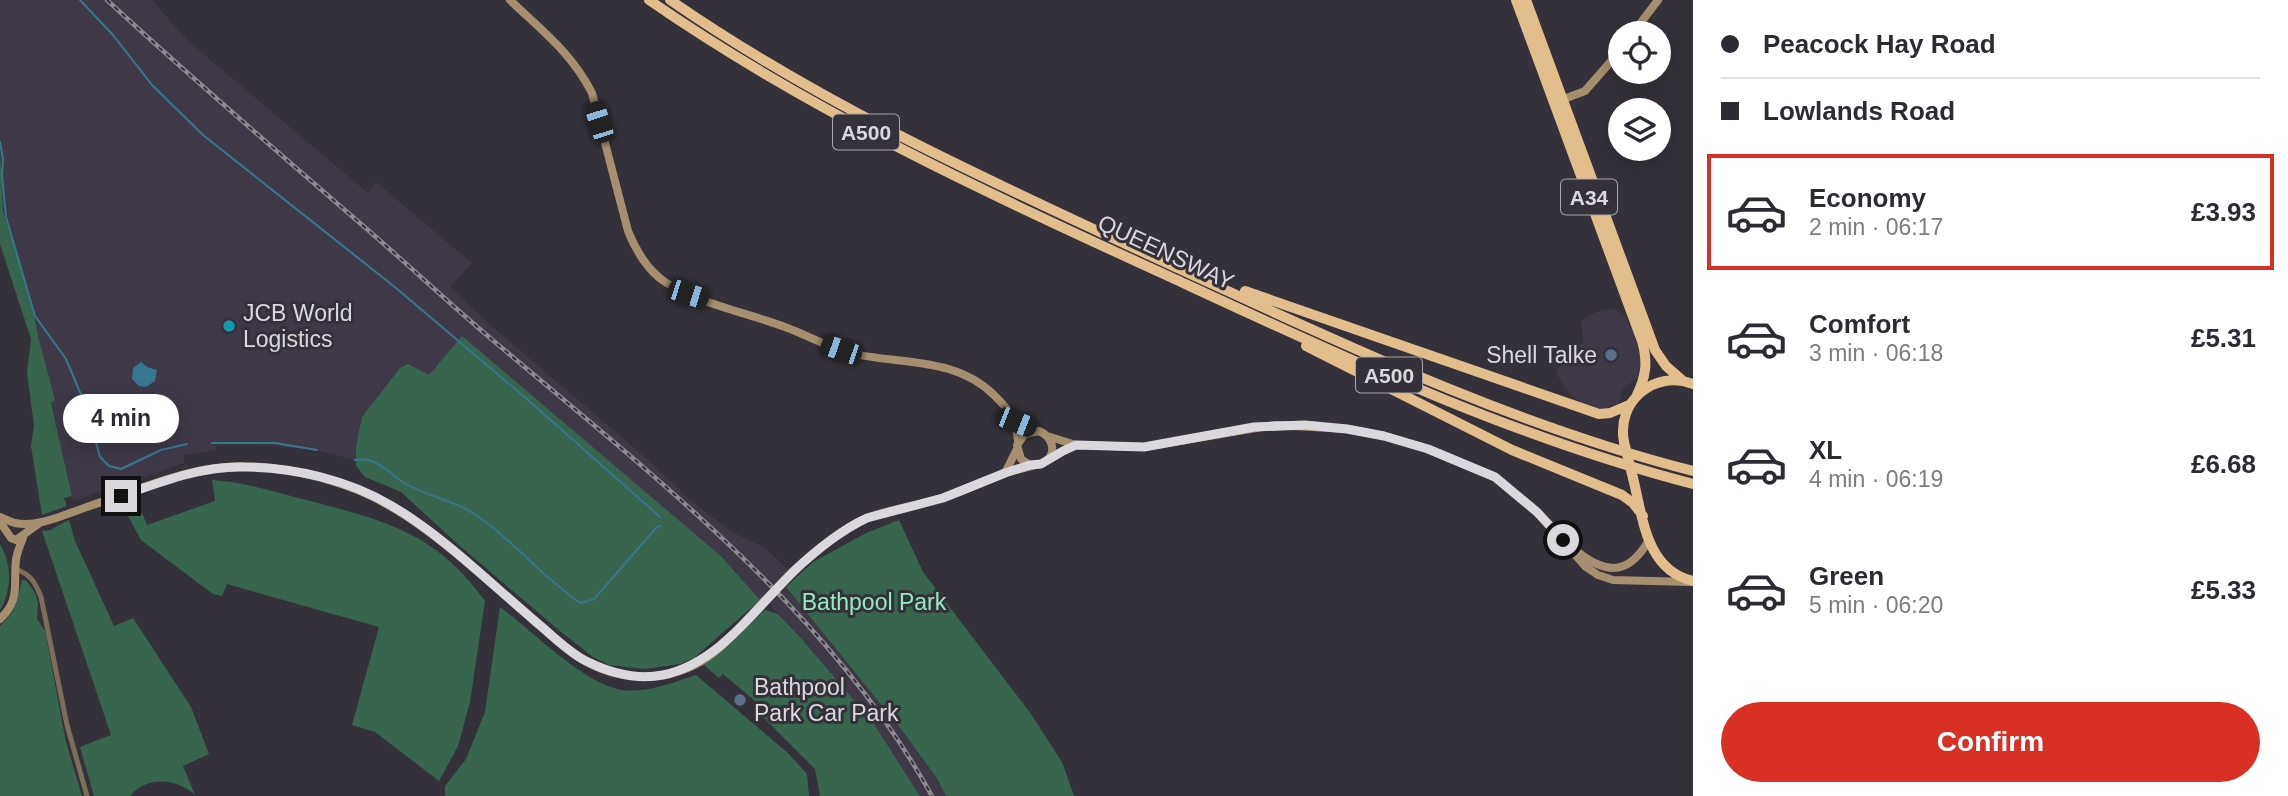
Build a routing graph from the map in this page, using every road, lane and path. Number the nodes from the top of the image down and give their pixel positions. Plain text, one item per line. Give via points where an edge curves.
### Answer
1 (510, 0) edge
2 (649, 0) edge
3 (670, 0) edge
4 (1516, 0) edge
5 (1525, 0) edge
6 (1658, 0) edge
7 (1642, 21) edge
8 (1608, 65) edge
9 (1564, 99) junction
10 (1157, 258) junction
11 (1203, 292) junction
12 (1688, 382) edge
13 (1637, 395) junction
14 (1629, 405) junction
15 (1016, 422) junction
16 (1043, 433) junction
17 (1018, 445) junction
18 (1076, 445) junction
19 (1046, 461) junction
20 (1030, 465) junction
21 (1693, 471) edge
22 (1005, 473) junction
23 (1693, 484) edge
24 (1643, 516) junction
25 (0, 517) edge
26 (43, 521) junction
27 (0, 522) edge
28 (17, 523) junction
29 (9, 534) junction
30 (24, 536) junction
31 (1563, 540) junction
32 (1649, 540) junction
33 (16, 557) junction
34 (16, 569) junction
35 (1693, 581) edge
36 (0, 619) edge
37 (87, 796) edge

1 - 15 street via 554,39 586,81 628,231 636,250 663,282 841,350 958,371 984,385
2 - 11 highway, QUEENSWAY / A500 via 728,54 846,122
3 - 10 highway, QUEENSWAY / A500 via 848,110
4 - 13 highway, A34 via 1647,356 1646,374
5 - 9 highway, A34
6 - 7 street
8 - 9 street via 1586,91
9 - 12 highway, A34 via 1655,350 1666,366
10 - 14 highway via 1570,405 1605,414
10 - 21 highway, QUEENSWAY / A500 via 1497,407 1568,434
11 - 23 highway, QUEENSWAY / A500 via 1510,426
11 - 24 highway, A500 via 1512,450 1622,495
12 - 13 highway via 1653,384
13 - 14 highway
14 - 24 highway, bridge via 1623,419 1624,442
15 - 16 street
15 - 17 street
16 - 17 street via 1029,431
16 - 18 street
16 - 19 street via 1052,446
17 - 20 street via 1021,459
17 - 22 street
18 - 19 street
18 - 31 street via 1144,447 1275,425 1360,431 1428,449 1495,477
19 - 20 street
20 - 22 street
22 - 26 street, bridge via 943,498 867,518 796,569 708,657 664,674 632,676 583,660 391,505 328,480 244,467 203,470
24 - 32 highway
25 - 28 street
26 - 28 street
26 - 30 street
27 - 29 street
28 - 29 street via 9,527
28 - 30 street via 25,529
29 - 30 street via 16,540
29 - 33 street
30 - 33 street
31 - 32 street via 1599,566 1612,568 1632,563
31 - 35 street via 1586,566 1605,578
32 - 35 highway via 1660,563
33 - 34 street
34 - 36 street via 15,599
34 - 37 street via 28,573 41,597

